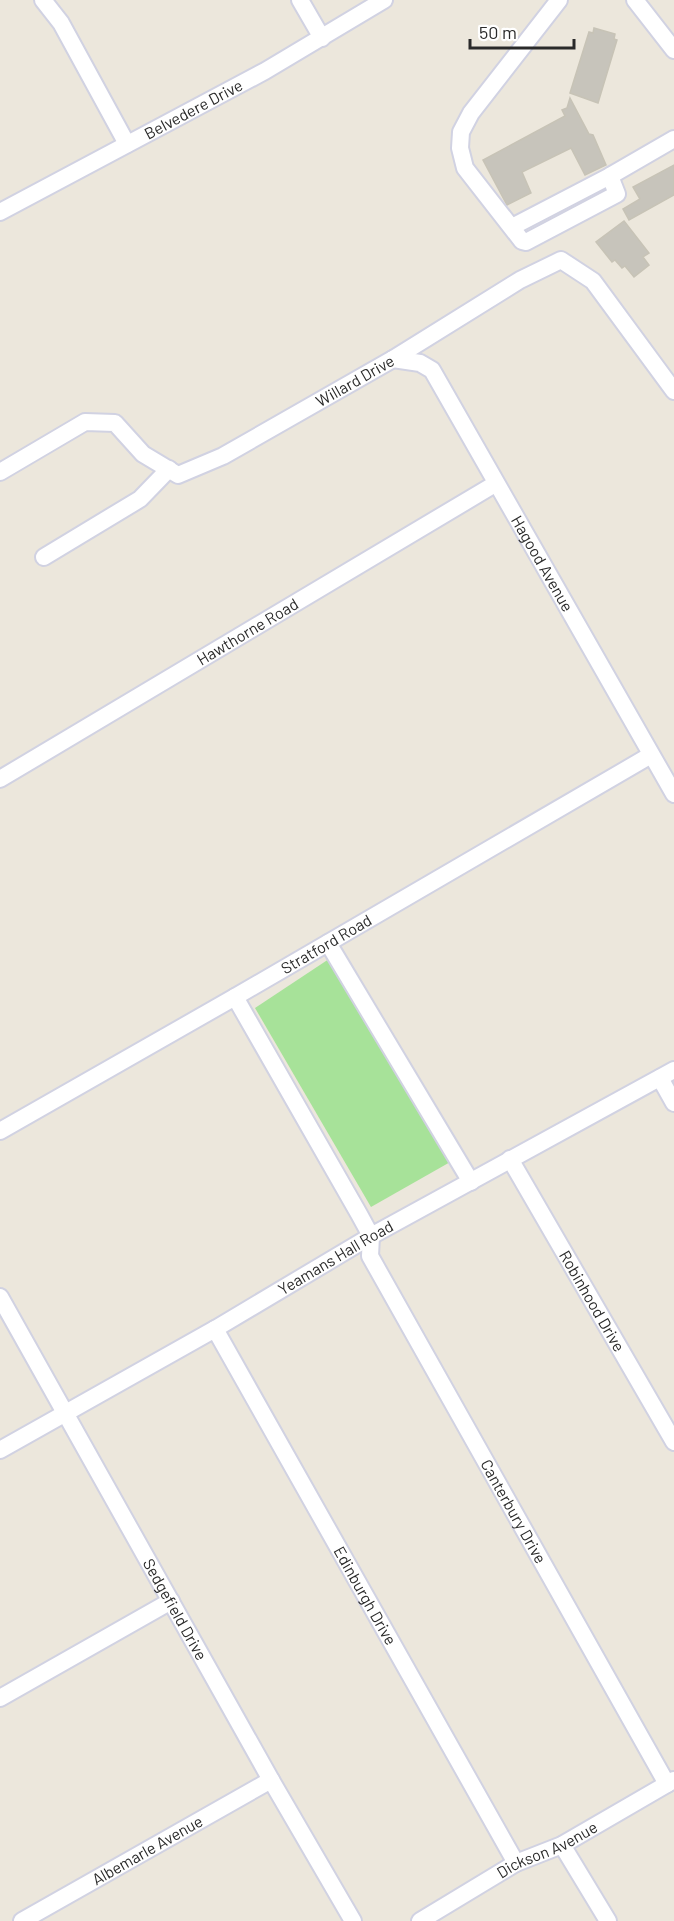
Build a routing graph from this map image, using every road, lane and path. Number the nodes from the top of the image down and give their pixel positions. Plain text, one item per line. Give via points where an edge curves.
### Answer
1 (43, 0) edge
2 (300, 0) edge
3 (384, 0) edge
4 (559, 0) edge
5 (635, 0) edge
6 (322, 38) junction
7 (674, 50) edge
8 (674, 139) edge
9 (127, 144) junction
10 (0, 212) edge
11 (393, 359) junction
12 (674, 391) edge
13 (169, 469) junction
14 (0, 472) edge
15 (495, 484) junction
16 (44, 557) dead end
17 (651, 755) junction
18 (0, 779) edge
19 (674, 794) edge
20 (328, 943) junction
21 (234, 998) junction
22 (667, 1074) edge
23 (674, 1102) edge
24 (0, 1131) edge
25 (510, 1159) junction
26 (471, 1182) junction
27 (371, 1236) junction
28 (0, 1297) edge
29 (214, 1329) junction
30 (65, 1412) junction
31 (674, 1442) edge
32 (0, 1450) edge
33 (171, 1601) junction
34 (0, 1698) edge
35 (272, 1780) junction
36 (670, 1782) edge
37 (562, 1845) junction
38 (516, 1863) junction
39 (22, 1921) edge
40 (353, 1921) edge
41 (420, 1921) edge
42 (608, 1921) edge

1 - 9 street via 61,23
2 - 6 street
3 - 6 street, Belvedere Drive
4 - 8 street via 471,113 461,132 465,168 512,227
5 - 7 street
6 - 9 street, Belvedere Drive
9 - 10 street, Belvedere Drive
11 - 12 street, Willard Drive via 520,280 561,260 592,281
11 - 13 street, Willard Drive via 223,456 178,475
11 - 15 street, Hagood Avenue via 420,363 432,370
13 - 14 street via 142,454 115,423 84,422
13 - 16 street via 140,499
15 - 17 street, Hagood Avenue
15 - 18 street, Hawthorne Road
17 - 19 street, Hagood Avenue
17 - 20 street, Stratford Road
20 - 21 street, Stratford Road
20 - 26 street
21 - 24 street, Stratford Road
21 - 27 street
22 - 23 street
22 - 25 street, Yeamans Hall Road
25 - 26 street, Yeamans Hall Road
25 - 31 street, Robinhood Drive
26 - 27 street, Yeamans Hall Road
27 - 29 street, Yeamans Hall Road
27 - 36 street, Canterbury Drive via 370,1256
28 - 30 street, Sedgefield Drive
29 - 30 street, Yeamans Hall Road
29 - 38 street, Edinburgh Drive
30 - 32 street, Yeamans Hall Road
30 - 33 street, Sedgefield Drive
33 - 34 street
33 - 35 street, Sedgefield Drive
35 - 39 street, Albemarle Avenue
35 - 40 street, Sedgefield Drive
36 - 37 street, Dickson Avenue
37 - 38 street, Dickson Avenue
37 - 42 street
38 - 41 street, Dickson Avenue

